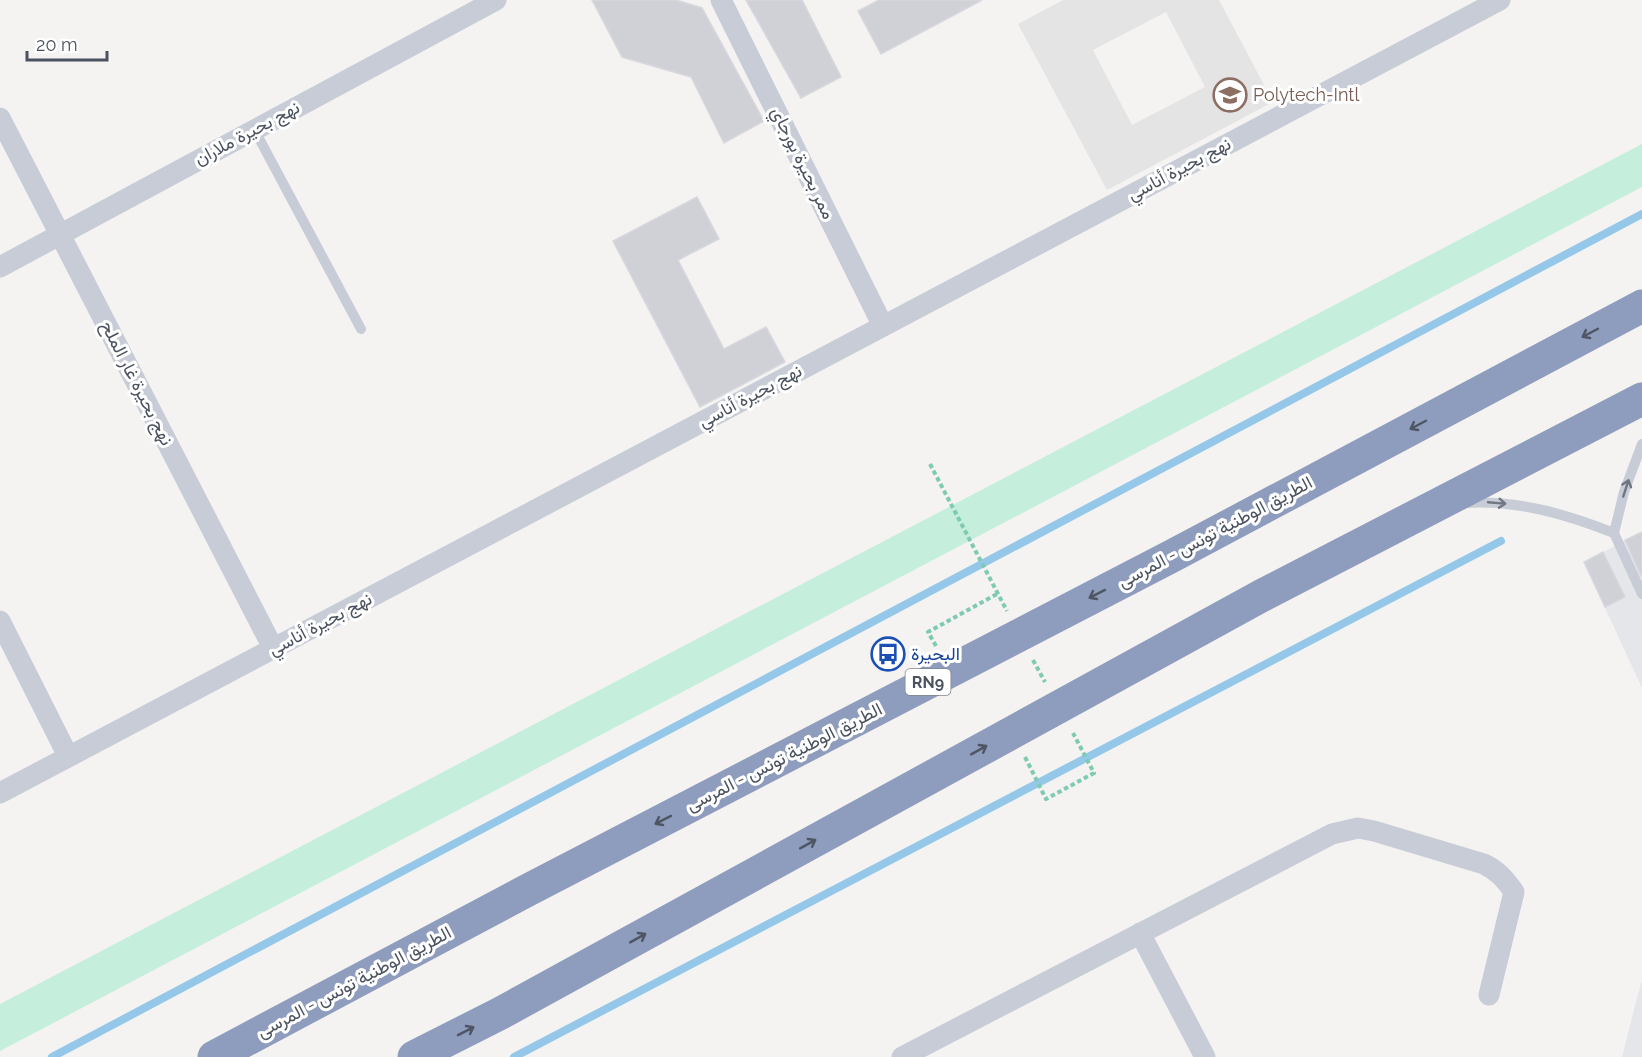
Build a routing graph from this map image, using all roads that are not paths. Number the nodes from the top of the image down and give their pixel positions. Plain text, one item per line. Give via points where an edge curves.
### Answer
1 (722, 0) edge
2 (1500, 0) edge
3 (486, 2) edge
4 (0, 118) edge
5 (254, 129) junction
6 (60, 233) junction
7 (0, 267) edge
8 (1642, 306) edge
9 (883, 326) junction
10 (361, 328) dead end
11 (1642, 399) edge
12 (1642, 444) edge
13 (1439, 504) junction
14 (1614, 533) junction
15 (1642, 594) edge
16 (0, 621) edge
17 (273, 648) junction
18 (68, 756) junction
19 (0, 793) edge
20 (1140, 933) junction
21 (1489, 995) dead end
22 (214, 1057) edge
23 (414, 1057) edge
24 (902, 1057) edge
25 (1205, 1057) edge

1 - 9 street, ممر بحيرة بورجاي
2 - 9 street, نهج بحيرة أناسي
3 - 5 street, نهج بحيرة ملاران
4 - 6 street, نهج بحيرة غار الملح
5 - 6 street, نهج بحيرة ملاران
5 - 10 lane
6 - 7 street, نهج بحيرة ملاران
6 - 17 street, نهج بحيرة غار الملح
8 -> 22 highway, الطريق الوطنية تونس - المرسى / RN9
9 - 17 street, نهج بحيرة أناسي
11 - 13 highway
14 -> 12 lane
13 -> 14 lane via 1484,502 1528,506 1572,516
23 -> 13 highway via 1261,596
14 - 15 lane
16 - 18 street
17 - 18 street, نهج بحيرة أناسي
18 - 19 street, نهج بحيرة أناسي
20 - 21 street via 1332,834 1358,828 1497,870 1514,892
20 - 24 street
20 - 25 street

